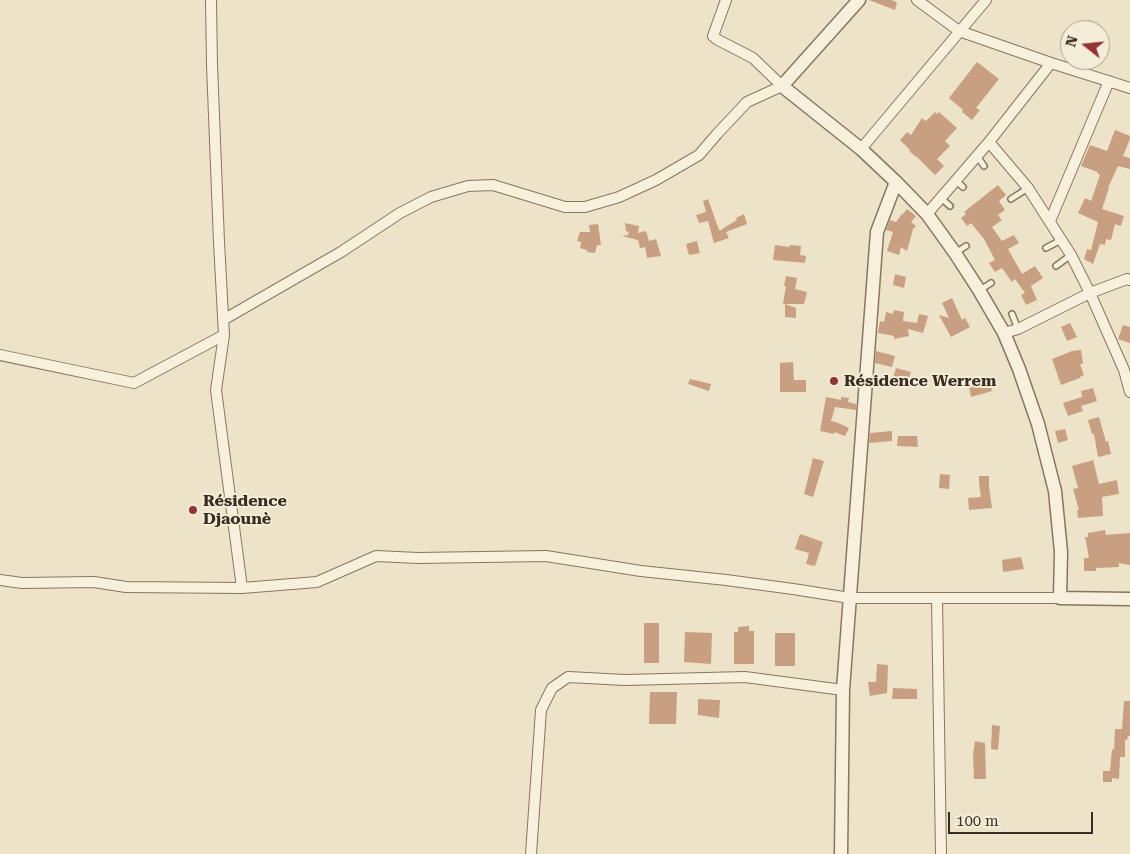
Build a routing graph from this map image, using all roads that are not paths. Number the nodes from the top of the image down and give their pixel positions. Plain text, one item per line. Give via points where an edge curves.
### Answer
1 (212, 0) edge
2 (726, 0) edge
3 (859, 0) edge
4 (917, 0) edge
5 (986, 0) edge
6 (959, 31) junction
7 (1051, 64) junction
8 (1109, 81) junction
9 (782, 86) junction
10 (1130, 88) edge
11 (989, 142) junction
12 (861, 150) junction
13 (977, 156) junction
14 (984, 166) dead end
15 (896, 182) junction
16 (1028, 188) junction
17 (941, 198) junction
18 (1011, 199) dead end
19 (950, 206) dead end
20 (926, 214) junction
21 (1050, 222) junction
22 (1061, 239) junction
23 (966, 246) dead end
24 (1046, 248) dead end
25 (955, 253) junction
26 (1071, 255) junction
27 (1056, 266) dead end
28 (1129, 277) edge
29 (991, 283) dead end
30 (980, 290) junction
31 (1090, 293) junction
32 (1012, 314) dead end
33 (223, 320) junction
34 (1018, 329) junction
35 (1004, 333) junction
36 (224, 335) junction
37 (0, 355) edge
38 (1127, 370) edge
39 (1130, 392) edge
40 (0, 580) edge
41 (242, 588) junction
42 (850, 598) junction
43 (938, 598) junction
44 (1060, 598) junction
45 (1130, 599) edge
46 (843, 690) junction
47 (531, 854) edge
48 (840, 854) edge
49 (941, 854) edge

1 - 33 street
2 - 9 street via 713,36 753,58
3 - 9 street
4 - 6 street
5 - 6 street
6 - 7 street
6 - 12 street
7 - 8 street
7 - 11 street
8 - 10 street
8 - 21 street
9 - 12 street
9 - 33 street via 747,102 700,155 619,197 585,207 565,208 493,185 468,186 432,196
11 - 13 street
11 - 16 street
12 - 15 street
13 - 14 lane
13 - 17 street via 959,184
15 - 20 street
15 - 42 street via 877,232
16 - 18 lane
16 - 21 street
17 - 19 lane
17 - 20 street
20 - 25 street
21 - 22 street
22 - 24 lane
22 - 26 street
23 - 25 lane
25 - 30 street
26 - 27 lane
26 - 31 street
28 - 31 street
29 - 30 lane
30 - 35 street
31 - 34 street
31 - 38 street
32 - 34 lane
33 - 36 street
34 - 35 street
35 - 44 street via 1038,424 1055,491
36 - 37 street via 134,383
36 - 41 street via 216,390
38 - 39 street
40 - 41 street via 94,582 126,587
41 - 42 street via 317,582 376,556 546,556
42 - 43 street
42 - 46 street
43 - 44 street
43 - 49 street
44 - 45 street
46 - 47 street via 745,677 625,680 568,677 552,688 541,710
46 - 48 street

